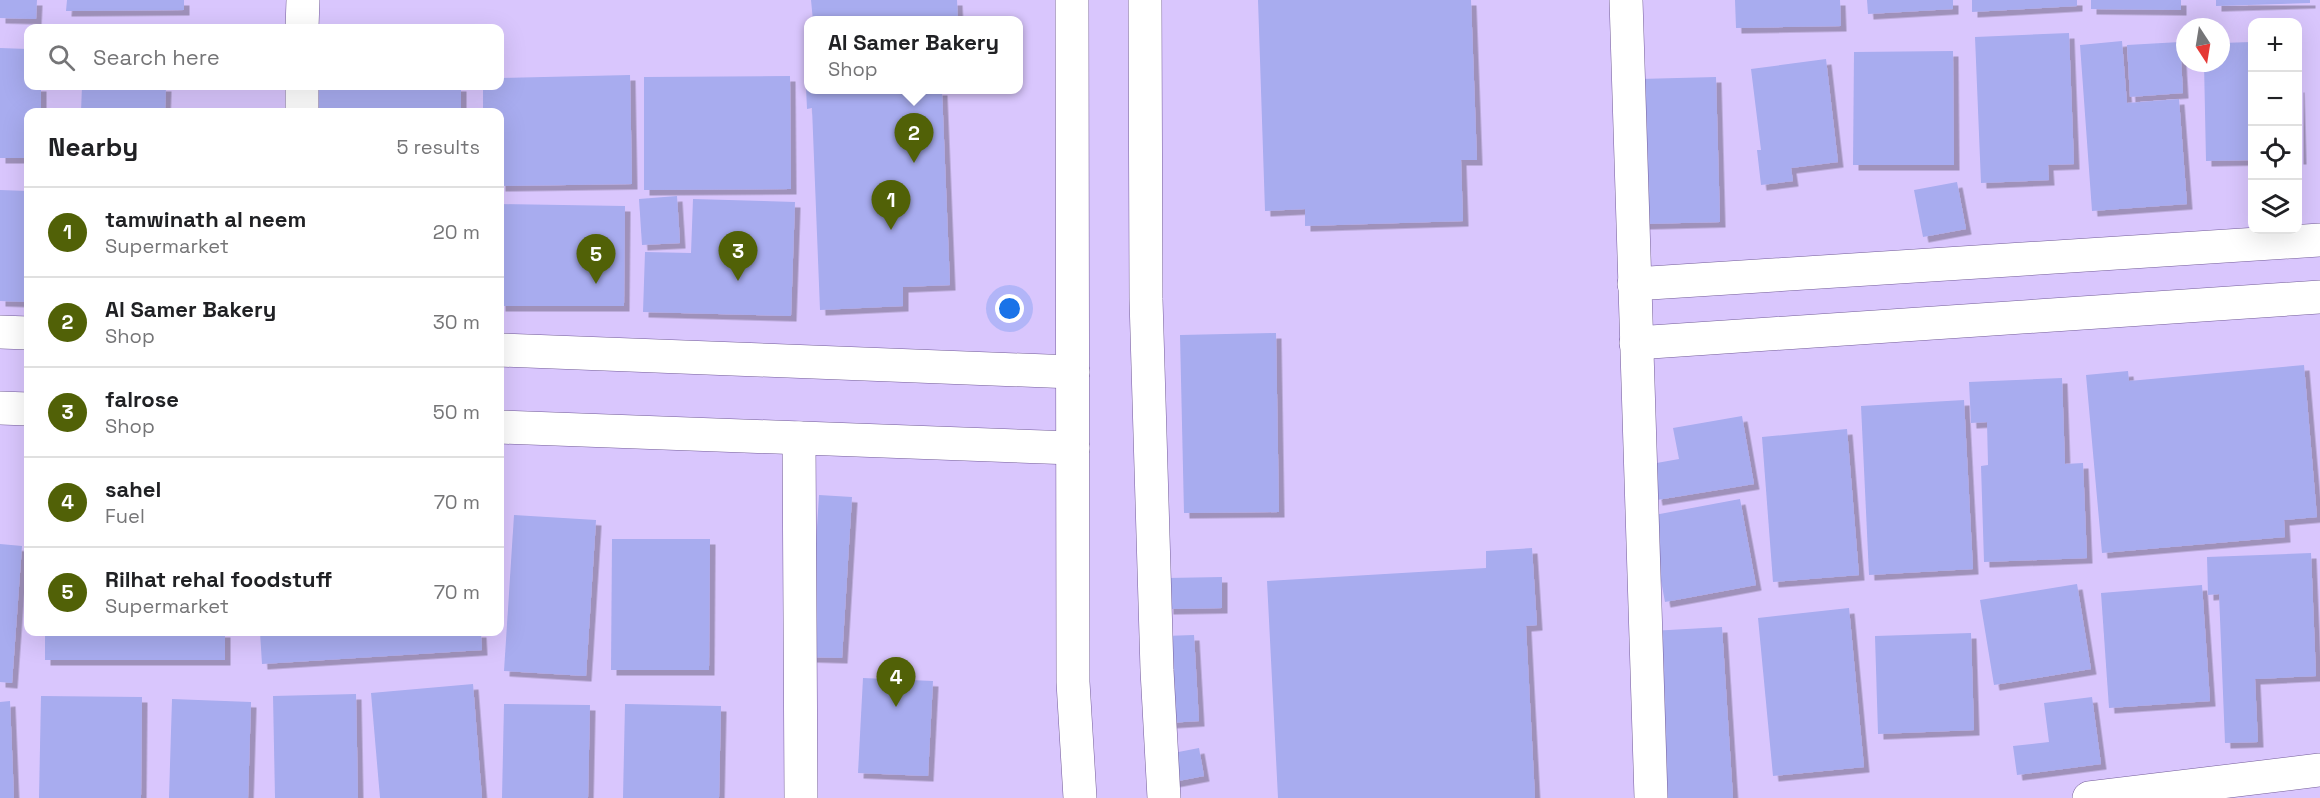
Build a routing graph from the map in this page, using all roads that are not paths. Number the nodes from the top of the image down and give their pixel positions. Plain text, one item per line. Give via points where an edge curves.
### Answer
1 (303, 0) edge
2 (1072, 0) edge
3 (1145, 0) edge
4 (1626, 0) edge
5 (302, 24) edge
6 (302, 90) edge
7 (302, 108) edge
8 (2320, 240) edge
9 (1634, 284) junction
10 (2320, 297) edge
11 (0, 332) edge
12 (24, 333) edge
13 (1636, 343) junction
14 (504, 350) edge
15 (1073, 372) junction
16 (0, 408) edge
17 (24, 410) edge
18 (504, 427) edge
19 (799, 438) junction
20 (1073, 448) junction
21 (2320, 770) edge
22 (801, 798) edge
23 (1080, 798) edge
24 (1164, 798) edge
25 (1650, 798) edge
26 (2089, 798) edge

1 - 5 street
2 - 15 street
3 - 24 street via 1146,299
4 - 9 street
6 - 7 street
8 - 9 street
9 - 13 street
10 - 13 street
11 - 12 street
13 - 25 street
14 - 15 street
15 - 20 street
16 - 17 street
18 - 19 street
19 - 20 street
19 - 22 street
20 - 23 street via 1073,682
21 - 26 street

